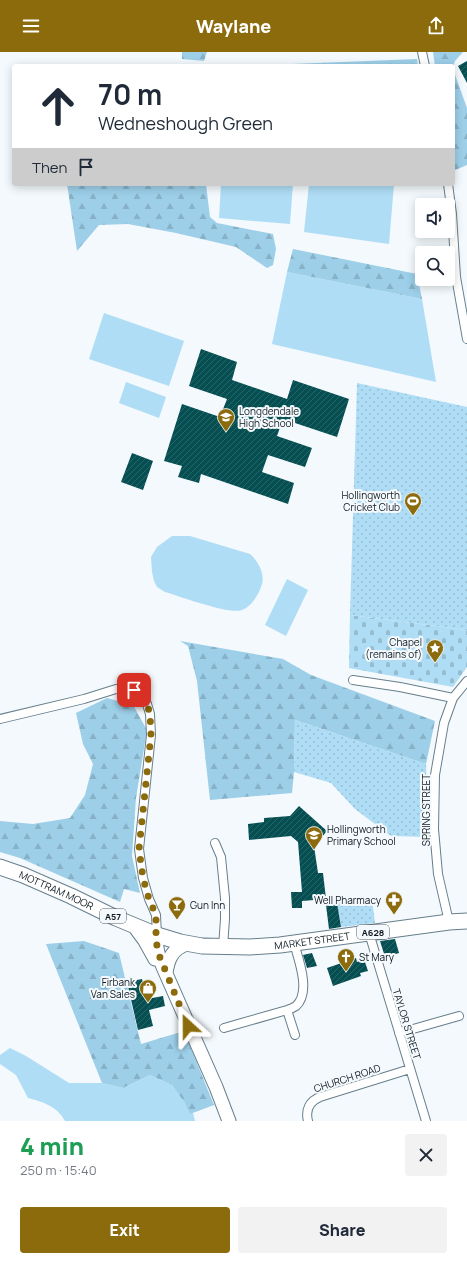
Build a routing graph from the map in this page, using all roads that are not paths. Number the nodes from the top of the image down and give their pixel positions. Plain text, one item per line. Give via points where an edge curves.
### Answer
1 (422, 52) edge
2 (425, 64) edge
3 (448, 186) edge
4 (467, 339) edge
5 (353, 680) dead end
6 (467, 681) edge
7 (453, 698) junction
8 (0, 719) edge
9 (215, 843) dead end
10 (0, 867) edge
11 (467, 921) edge
12 (449, 922) junction
13 (134, 926) junction
14 (369, 933) junction
15 (157, 935) junction
16 (294, 943) junction
17 (187, 944) junction
18 (223, 947) junction
19 (165, 970) junction
20 (287, 1010) junction
21 (459, 1016) dead end
22 (224, 1028) dead end
23 (398, 1033) junction
24 (295, 1035) dead end
25 (410, 1069) junction
26 (229, 1121) edge
27 (308, 1121) edge
28 (426, 1121) edge

1 - 2 street
3 - 4 street via 456,277
5 - 7 street
6 - 7 street, SPRING STREET
7 - 12 street, SPRING STREET via 444,723 435,775 434,829 438,874
8 - 15 street via 116,690 134,690 144,697 150,714 151,735 139,849 143,878 156,915
9 - 18 street via 221,857 225,898
10 - 13 highway, MOTTRAM MOOR / A57 via 24,875
11 - 12 highway, MARKET STREET / A628
12 - 14 highway, MARKET STREET / A628
13 - 15 highway, MOTTRAM MOOR / A57
13 - 19 main road
14 - 16 highway, MARKET STREET / A628
14 - 23 street, TAYLOR STREET
15 - 17 highway, MARKET STREET / A628
15 - 19 main road via 158,951
16 - 18 highway, MARKET STREET / A628
16 - 20 street via 304,982 302,997 295,1007
17 - 18 highway, MARKET STREET / A628
17 - 19 main road via 171,954
19 - 26 main road
20 - 22 street
20 - 24 street
21 - 23 street
23 - 25 street, TAYLOR STREET
25 - 27 street, CHURCH ROAD via 312,1100 308,1108
25 - 28 street, TAYLOR STREET

